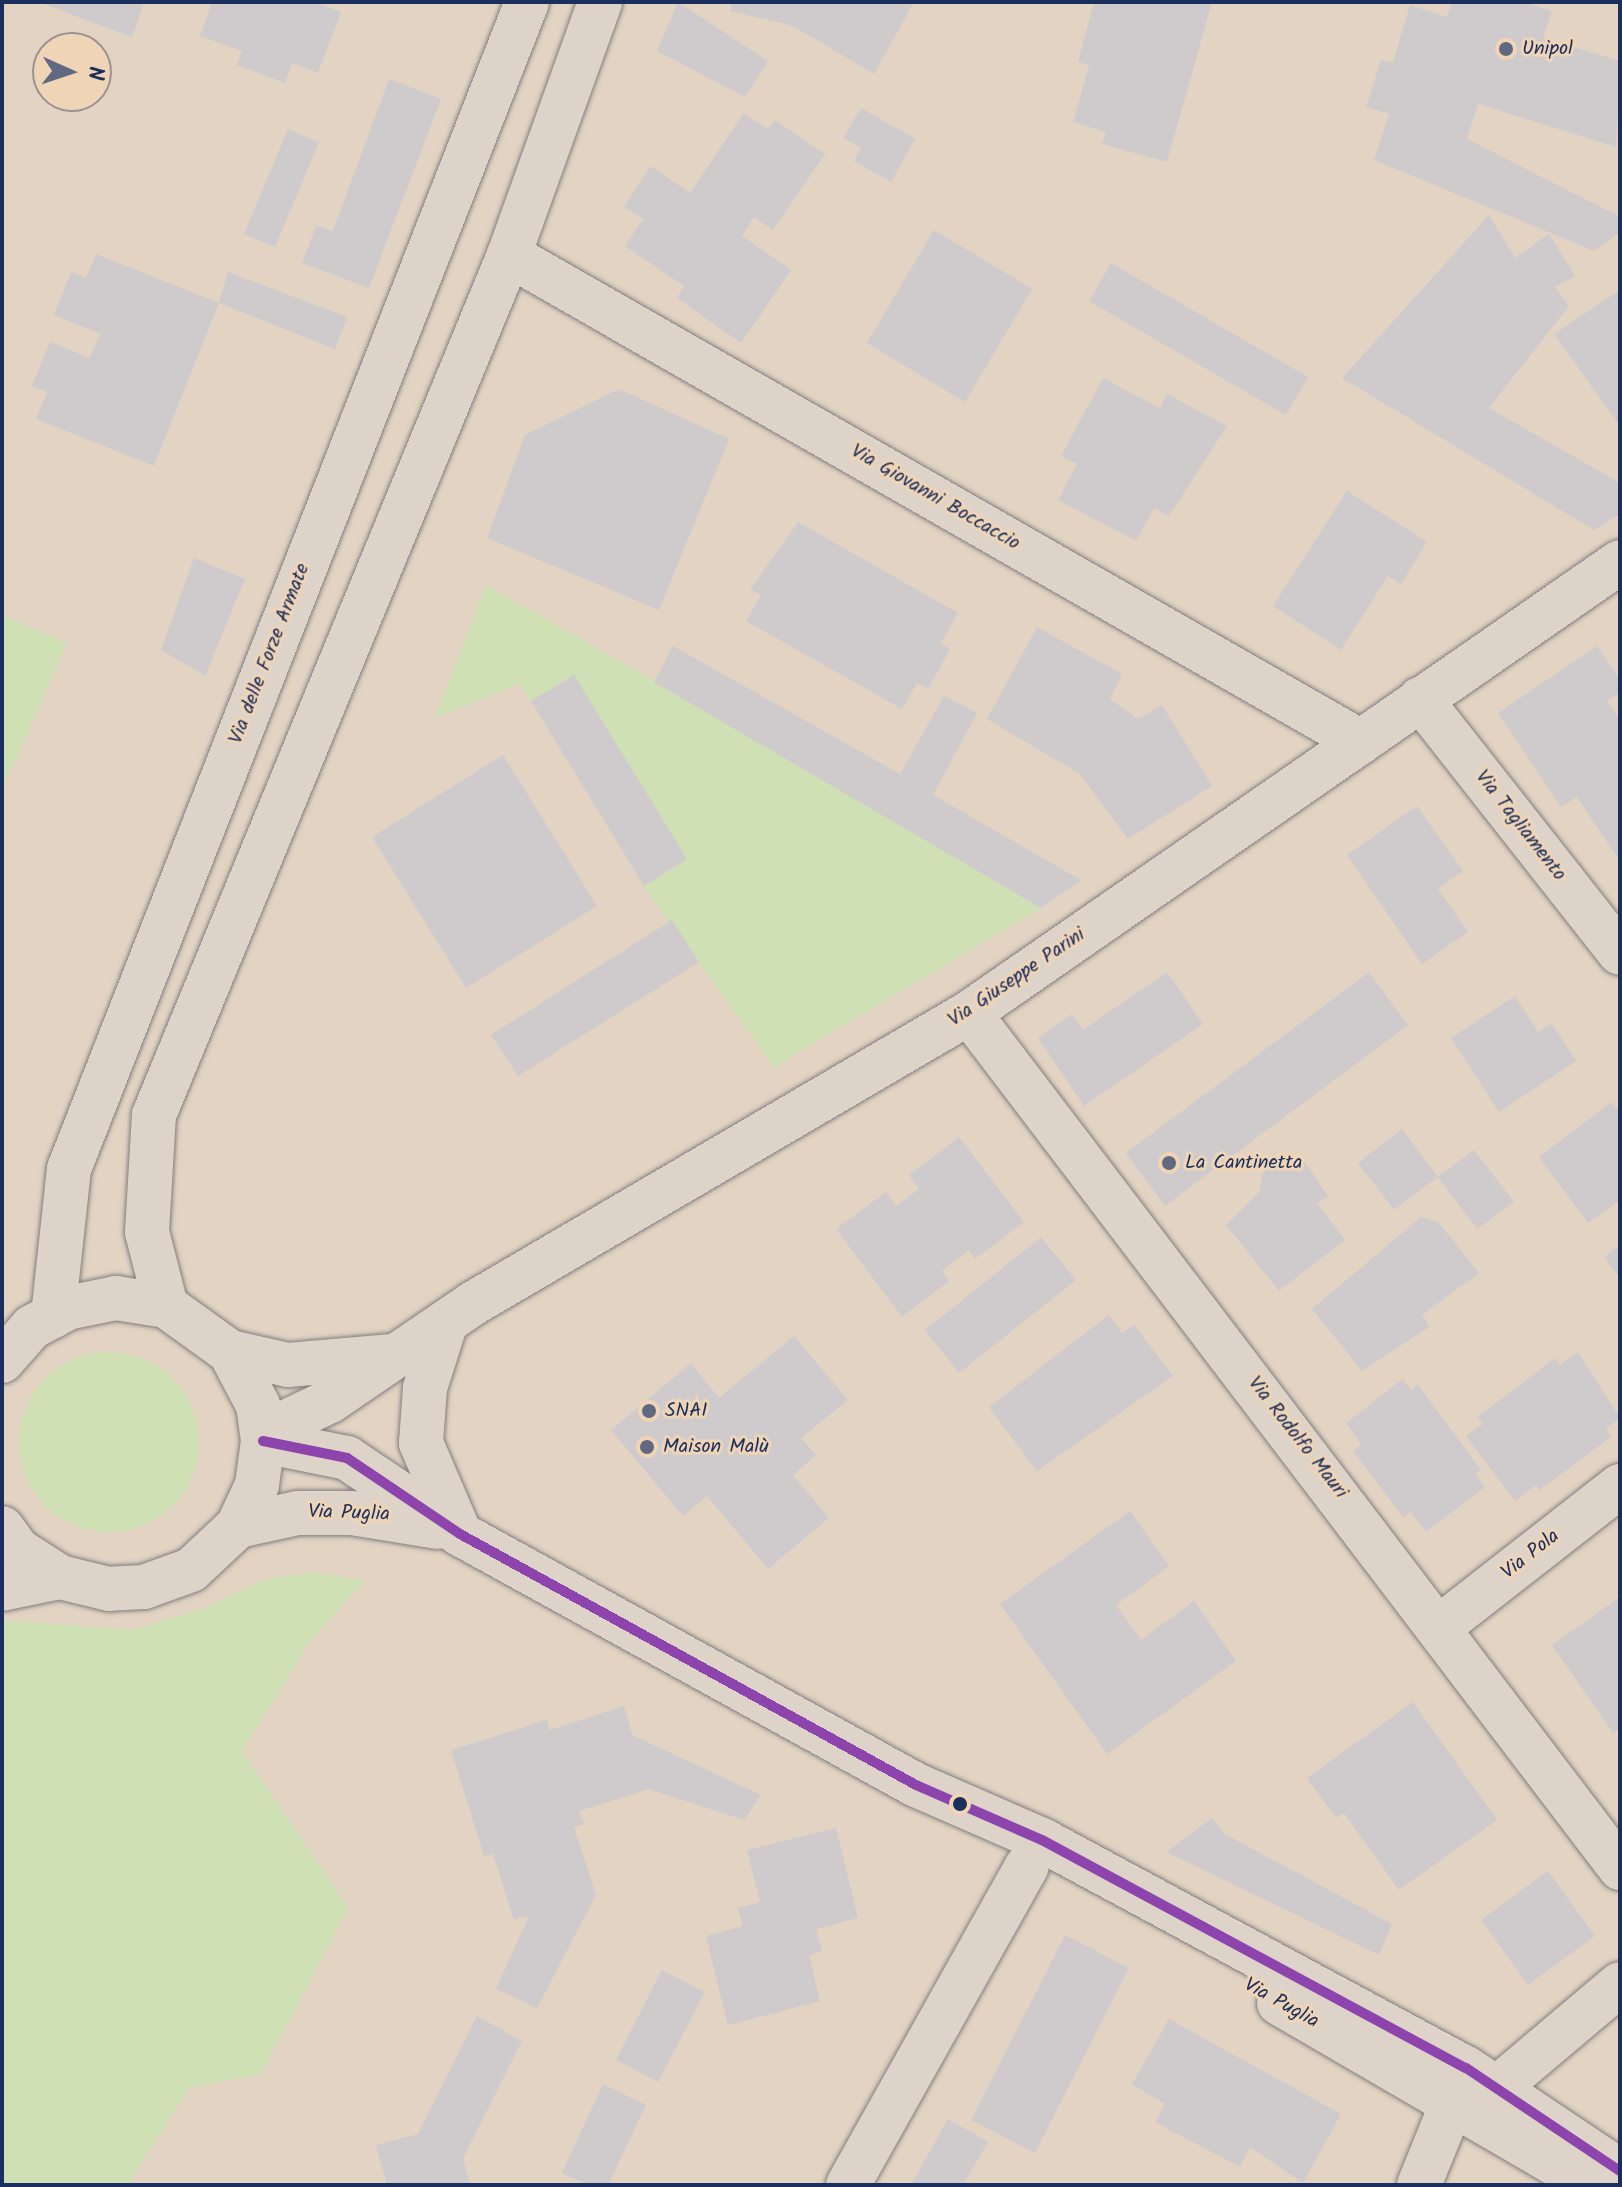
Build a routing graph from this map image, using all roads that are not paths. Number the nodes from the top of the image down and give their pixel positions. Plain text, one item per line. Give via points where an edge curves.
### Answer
1 (527, 2) edge
2 (600, 2) edge
3 (509, 255) junction
4 (1620, 562) edge
5 (1420, 699) junction
6 (1361, 742) junction
7 (1620, 953) edge
8 (969, 1013) junction
9 (166, 1306) junction
10 (53, 1316) junction
11 (446, 1322) junction
12 (230, 1352) junction
13 (4, 1354) edge
14 (390, 1356) junction
15 (263, 1437) junction
16 (1620, 1486) edge
17 (238, 1526) junction
18 (2, 1528) edge
19 (460, 1534) junction
20 (60, 1577) junction
21 (2, 1589) edge
22 (1442, 1625) junction
23 (946, 1802) junction
24 (1027, 1866) junction
25 (1620, 1868) edge
26 (1620, 1984) edge
27 (1497, 2088) junction
28 (1454, 2099) junction
29 (1620, 2171) edge
30 (848, 2185) edge
31 (1419, 2185) edge
32 (1592, 2185) edge

1 - 10 street, Via delle Forze Armate via 69,1169
2 - 3 street
3 - 6 street, Via Giovanni Boccaccio
3 - 9 street via 154,1115 147,1232
4 - 5 street, Via Giuseppe Parini
5 - 6 street, Via Giuseppe Parini
5 - 7 street, Via Tagliamento
6 - 8 street, Via Giuseppe Parini
8 - 11 street, Via Giuseppe Parini
8 - 22 street, Via Rodolfo Mauri
9 - 10 street via 116,1298
9 - 12 street
10 - 13 street
11 - 14 street, Via Giuseppe Parini
11 - 19 street via 425,1388 421,1443
12 - 14 street, Via Giuseppe Parini via 288,1365
12 - 15 street via 258,1405
14 - 15 street, Via Giuseppe Parini via 330,1401
15 - 17 street via 257,1485
15 - 19 street, Via Puglia via 347,1458
16 - 22 street, Via Pola
17 - 19 street, Via Puglia via 298,1513 352,1513 398,1515
17 - 20 street via 191,1570 144,1587 109,1589
18 - 20 street via 18,1550
19 - 23 street, Via Puglia
20 - 21 street
22 - 25 street, Via Rodolfo Mauri
23 - 24 street, Via Puglia
23 - 27 street, Via Puglia via 1042,1840
24 - 28 street, Via Puglia
24 - 30 street
26 - 27 street
27 - 29 street, Via Puglia
28 - 31 street
28 - 32 street, Via Puglia

